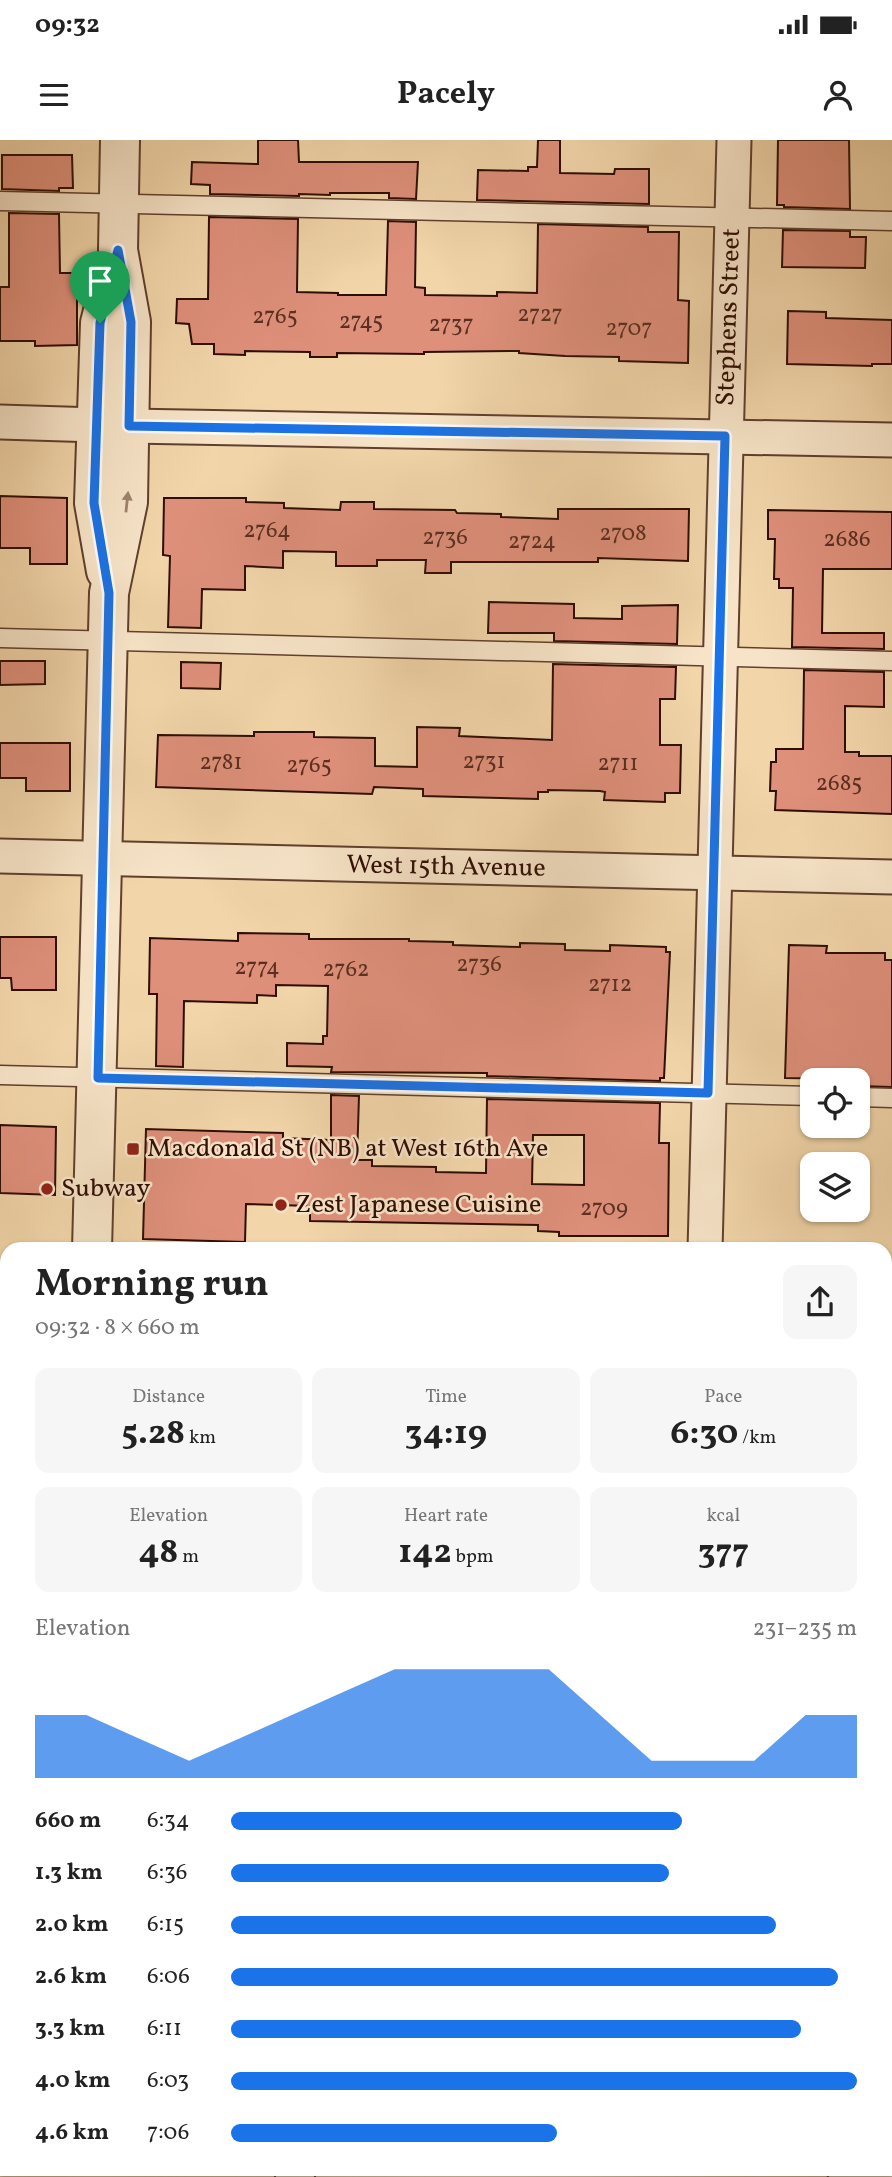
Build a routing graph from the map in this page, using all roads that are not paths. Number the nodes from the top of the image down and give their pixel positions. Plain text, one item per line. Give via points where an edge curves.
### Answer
1 (120, 140) edge
2 (734, 140) edge
3 (0, 201) edge
4 (119, 204) junction
5 (732, 218) junction
6 (892, 221) edge
7 (0, 422) edge
8 (113, 425) junction
9 (725, 436) junction
10 (892, 440) edge
11 (0, 638) edge
12 (108, 642) junction
13 (720, 656) junction
14 (892, 661) edge
15 (0, 856) edge
16 (104, 859) junction
17 (714, 873) junction
18 (892, 877) edge
19 (0, 1075) edge
20 (98, 1078) junction
21 (708, 1093) junction
22 (800, 1096) edge
23 (870, 1097) edge
24 (892, 1098) edge
25 (92, 1242) edge
26 (705, 1242) edge

1 - 4 street
2 - 5 street, Stephens Street
3 - 4 lane
4 - 5 lane
4 - 8 street via 118,250 100,323
5 - 6 lane
5 - 9 street, Stephens Street
7 - 8 street
8 - 9 street
8 - 12 street via 94,503 109,593
9 - 10 street
9 - 13 street, Stephens Street
11 - 12 lane
12 - 13 lane
12 - 16 street
13 - 14 lane
13 - 17 street, Stephens Street
15 - 16 street, West 15th Avenue
16 - 17 street, West 15th Avenue
16 - 20 street
17 - 18 street, West 15th Avenue
17 - 21 street, Stephens Street
19 - 20 lane
20 - 21 lane
20 - 25 street
21 - 22 lane
21 - 26 street, Stephens Street
23 - 24 lane

